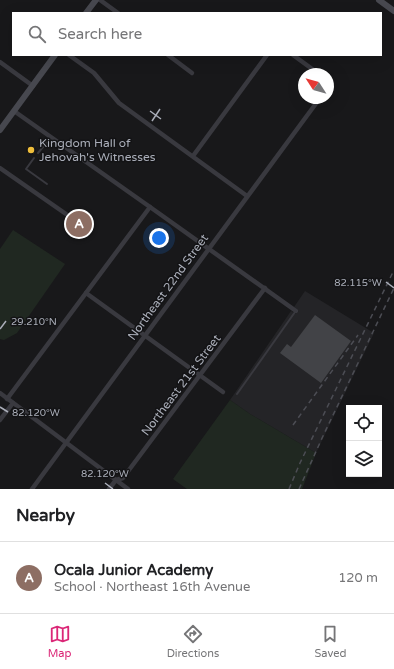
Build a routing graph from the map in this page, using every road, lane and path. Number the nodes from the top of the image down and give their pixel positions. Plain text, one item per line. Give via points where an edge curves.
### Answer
1 (96, 0) edge
2 (100, 0) edge
3 (379, 0) edge
4 (394, 11) edge
5 (87, 12) edge
6 (117, 12) edge
7 (54, 56) edge
8 (70, 56) edge
9 (169, 56) edge
10 (267, 56) edge
11 (294, 56) edge
12 (0, 62) edge
13 (311, 68) edge
14 (192, 73) dead end
15 (33, 86) junction
16 (316, 104) edge
17 (14, 112) junction
18 (0, 130) edge
19 (51, 137) junction
20 (38, 153) dead end
21 (193, 156) junction
22 (34, 158) dead end
23 (0, 168) edge
24 (47, 184) dead end
25 (247, 196) junction
26 (150, 207) junction
27 (66, 214) dead end
28 (208, 248) junction
29 (265, 288) junction
30 (86, 293) junction
31 (296, 311) joint
32 (144, 336) junction
33 (201, 376) junction
34 (224, 392) dead end
35 (0, 393) edge
36 (237, 394) dead end
37 (8, 398) junction
38 (13, 403) junction
39 (0, 420) edge
40 (66, 443) junction
41 (116, 480) junction
42 (32, 489) edge
43 (110, 489) edge
44 (128, 489) edge

1 - 5 street
2 - 6 street
3 - 4 street
7 - 15 street
8 - 21 street via 94,73 119,103
9 - 14 street
10 - 21 street
11 - 13 street
12 - 15 street
15 - 17 street
16 - 25 street, Northeast 22nd Street
17 - 18 street
17 - 19 street
19 - 20 lane
19 - 26 street
21 - 25 street
22 - 24 lane via 26,169
23 - 27 street
25 - 28 street, Northeast 22nd Street
26 - 28 street
26 - 30 street
28 - 29 street
28 - 32 street, Northeast 22nd Street
29 - 31 street
29 - 33 street, Northeast 21st Street
30 - 32 street
30 - 37 street
31 - 36 lane
32 - 33 street
32 - 40 street, Northeast 22nd Street
33 - 34 street
33 - 41 street, Northeast 21st Street via 123,478
35 - 37 street
37 - 38 street
38 - 39 street
38 - 40 street
40 - 41 street
40 - 42 street, Northeast 22nd Street
41 - 43 street, Northeast 21st Street
41 - 44 street

